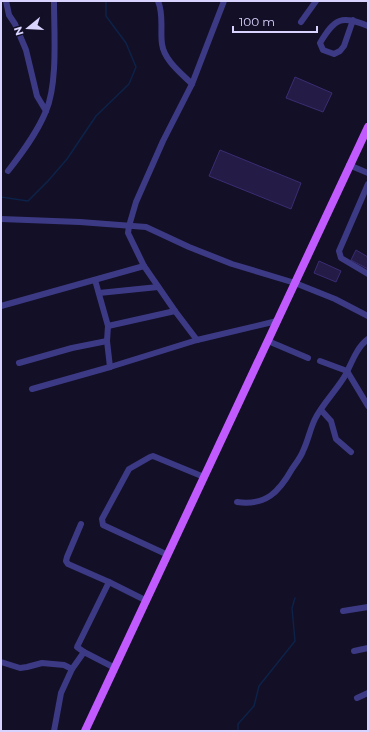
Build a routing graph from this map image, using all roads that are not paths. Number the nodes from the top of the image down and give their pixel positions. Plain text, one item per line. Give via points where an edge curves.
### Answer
1 (6, 1) edge
2 (54, 1) edge
3 (158, 1) edge
4 (224, 1) edge
5 (316, 1) edge
6 (8, 15) junction
7 (1, 17) edge
8 (353, 20) junction
9 (301, 22) dead end
10 (368, 26) edge
11 (192, 84) junction
12 (46, 111) junction
13 (368, 127) edge
14 (349, 165) junction
15 (8, 171) dead end
16 (368, 173) edge
17 (368, 184) edge
18 (1, 219) edge
19 (129, 226) junction
20 (144, 266) junction
21 (368, 274) edge
22 (95, 280) junction
23 (295, 282) junction
24 (158, 287) junction
25 (99, 293) junction
26 (1, 306) edge
27 (175, 311) junction
28 (368, 316) edge
29 (277, 321) junction
30 (108, 326) junction
31 (368, 338) edge
32 (197, 340) junction
33 (107, 341) junction
34 (268, 341) junction
35 (308, 358) dead end
36 (320, 361) dead end
37 (19, 363) dead end
38 (110, 367) junction
39 (347, 371) junction
40 (32, 388) dead end
41 (368, 406) edge
42 (321, 410) junction
43 (351, 452) dead end
44 (204, 477) junction
45 (237, 502) dead end
46 (81, 524) dead end
47 (168, 555) junction
48 (109, 582) junction
49 (147, 601) junction
50 (368, 607) edge
51 (343, 612) dead end
52 (368, 648) edge
53 (354, 651) dead end
54 (84, 652) junction
55 (1, 662) edge
56 (115, 668) junction
57 (72, 669) junction
58 (368, 693) edge
59 (357, 698) dead end
60 (54, 731) edge
61 (85, 731) edge

1 - 6 street
2 - 12 street via 54,63
3 - 11 street via 161,8 164,51
4 - 11 street
5 - 9 street
6 - 7 street
6 - 12 street via 15,24 26,50 38,96
8 - 8 street via 335,22 320,43 323,50 334,54 340,51
8 - 10 street
11 - 19 street via 163,141 136,202
12 - 15 street via 24,150
13 - 14 main road
14 - 16 street
14 - 23 main road
17 - 21 street via 339,251 341,258
18 - 19 street
19 - 20 street via 128,233
19 - 23 street via 146,227 232,264
20 - 22 street
20 - 24 street
22 - 25 street
22 - 26 street
23 - 28 street
23 - 29 main road
24 - 25 street
24 - 27 street
25 - 30 street
27 - 30 street
27 - 32 street
29 - 32 street
29 - 34 main road
30 - 33 street
31 - 39 street
32 - 38 street
33 - 37 street
33 - 38 street
34 - 35 street
34 - 44 main road
36 - 39 street
38 - 40 street
39 - 41 street
39 - 42 street
42 - 43 street via 331,421 336,438
42 - 45 street via 314,420 303,451 283,485 266,499 248,503
44 - 47 main road
44 - 47 street via 150,457 129,469 102,519 103,525
46 - 48 street via 66,561
47 - 49 main road
48 - 49 street
48 - 54 street via 78,645 78,649
49 - 56 main road
50 - 51 street
52 - 53 street
54 - 56 street
54 - 57 street
55 - 57 street via 20,668 42,662 64,665
56 - 61 main road
57 - 60 street via 61,693
58 - 59 street

